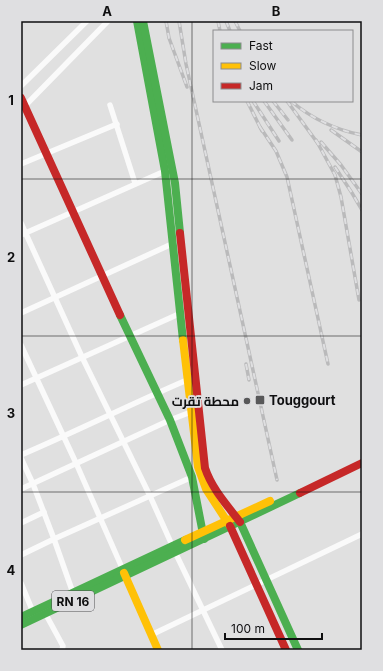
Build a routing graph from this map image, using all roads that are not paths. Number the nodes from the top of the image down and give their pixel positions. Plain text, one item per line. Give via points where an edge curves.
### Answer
1 (87, 21) edge
2 (108, 21) edge
3 (137, 21) edge
4 (143, 21) edge
5 (21, 86) edge
6 (21, 98) edge
7 (110, 105) dead end
8 (23, 108) edge
9 (117, 124) junction
10 (45, 153) junction
11 (21, 164) edge
12 (166, 171) junction
13 (135, 183) junction
14 (72, 212) junction
15 (21, 223) edge
16 (23, 234) edge
17 (174, 243) junction
18 (101, 276) junction
19 (55, 298) junction
20 (21, 313) edge
21 (181, 313) junction
22 (129, 336) junction
23 (21, 345) edge
24 (82, 357) junction
25 (36, 378) junction
26 (187, 380) junction
27 (21, 385) edge
28 (158, 393) junction
29 (191, 412) junction
30 (110, 414) junction
31 (170, 420) junction
32 (63, 437) junction
33 (124, 442) junction
34 (21, 455) edge
35 (21, 458) edge
36 (362, 459) edge
37 (76, 463) junction
38 (362, 463) edge
39 (192, 477) junction
40 (33, 484) junction
41 (21, 489) edge
42 (150, 496) junction
43 (44, 512) junction
44 (100, 519) junction
45 (238, 519) junction
46 (21, 523) edge
47 (228, 523) junction
48 (362, 534) edge
49 (204, 536) junction
50 (54, 540) junction
51 (174, 550) junction
52 (21, 555) edge
53 (124, 573) junction
54 (265, 579) junction
55 (21, 583) edge
56 (256, 584) junction
57 (73, 593) junction
58 (203, 610) junction
59 (44, 611) junction
60 (33, 612) junction
61 (21, 617) edge
62 (21, 625) edge
63 (151, 635) junction
64 (62, 650) edge
65 (158, 650) edge
66 (222, 650) edge
67 (286, 650) edge
68 (298, 650) edge

1 - 5 street
2 - 8 street
3 - 12 main road
4 - 45 main road via 175,183 205,468 212,487
6 - 8 main road
7 - 9 street
8 - 10 main road
9 - 10 street
9 - 13 street
10 - 11 street
10 - 14 main road
12 - 13 street
12 - 17 main road
13 - 14 street
14 - 16 street
14 - 18 main road
15 - 16 street
16 - 19 street
17 - 18 street
17 - 21 main road
18 - 19 street
18 - 22 main road
19 - 20 street
19 - 24 street
21 - 22 street
21 - 26 main road
22 - 24 street
22 - 28 main road
23 - 25 street
24 - 25 street
24 - 30 street
25 - 27 street
25 - 32 street
26 - 28 street
26 - 29 main road
28 - 30 street
28 - 31 main road
29 - 31 street
29 - 47 main road via 201,477 210,497
30 - 32 street
30 - 33 street
31 - 33 street
31 - 39 main road
32 - 34 street
32 - 37 street
33 - 37 street
33 - 42 street
35 - 40 street
36 - 45 main road
37 - 40 street
37 - 44 street
38 - 45 main road
39 - 42 street
39 - 49 main road
40 - 41 street
40 - 43 street
42 - 44 street
42 - 51 street
43 - 46 street
43 - 50 street
44 - 50 street
44 - 53 street
45 - 47 main road
45 - 54 main road
47 - 49 main road
47 - 56 main road
48 - 54 street
49 - 51 main road
50 - 52 street
50 - 57 street
51 - 53 main road
51 - 58 street
53 - 57 main road, RN 16
53 - 59 main road, RN 16
53 - 63 main road
54 - 56 street
54 - 68 main road
55 - 60 street
56 - 58 street
56 - 67 main road
57 - 59 main road, RN 16
58 - 63 street
58 - 66 street
59 - 60 main road, RN 16
59 - 62 main road, RN 16
59 - 64 street via 63,646
60 - 61 main road, RN 16
63 - 65 main road

